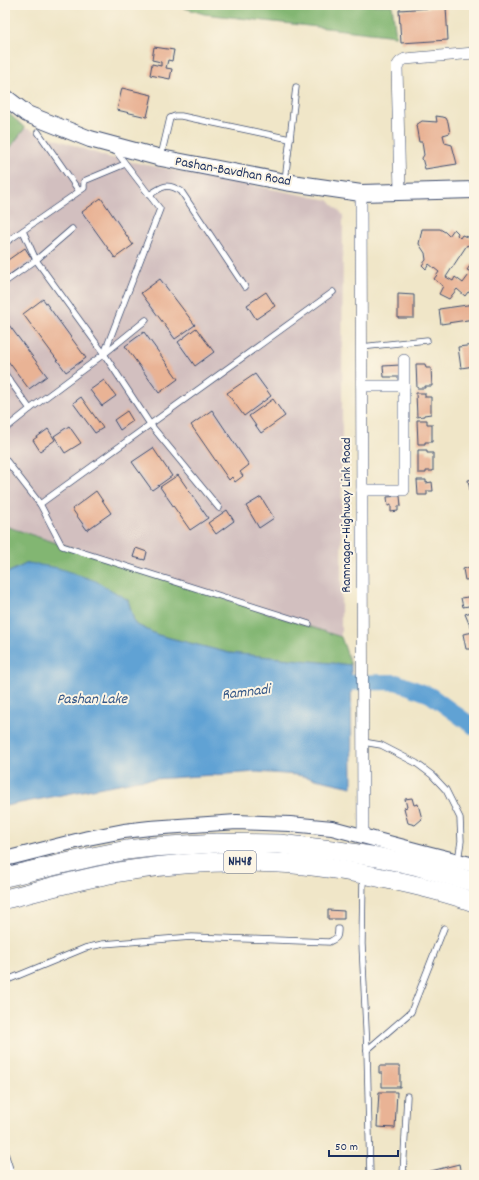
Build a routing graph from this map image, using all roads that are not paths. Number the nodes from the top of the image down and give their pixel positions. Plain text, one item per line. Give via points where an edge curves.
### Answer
1 (474, 53) edge
2 (296, 87) dead end
3 (5, 97) edge
4 (38, 132) dead end
5 (290, 139) junction
6 (110, 144) junction
7 (161, 158) junction
8 (125, 164) junction
9 (285, 182) junction
10 (474, 190) edge
11 (79, 192) junction
12 (400, 192) junction
13 (361, 193) junction
14 (149, 195) junction
15 (72, 229) dead end
16 (23, 231) junction
17 (5, 243) edge
18 (36, 260) junction
19 (5, 282) edge
20 (245, 287) dead end
21 (333, 292) dead end
22 (146, 320) dead end
23 (427, 340) dead end
24 (361, 347) junction
25 (104, 354) junction
26 (404, 360) dead end
27 (5, 374) edge
28 (362, 386) junction
29 (404, 386) junction
30 (30, 409) junction
31 (150, 424) junction
32 (5, 429) edge
33 (5, 459) edge
34 (362, 490) junction
35 (40, 504) junction
36 (219, 508) dead end
37 (309, 624) dead end
38 (363, 742) junction
39 (363, 836) junction
40 (459, 854) dead end
41 (5, 859) edge
42 (474, 865) edge
43 (363, 874) junction
44 (5, 877) edge
45 (474, 882) edge
46 (5, 898) edge
47 (474, 902) edge
48 (444, 928) dead end
49 (338, 929) dead end
50 (5, 981) edge
51 (367, 1050) junction
52 (407, 1096) dead end
53 (5, 1153) edge
54 (11, 1175) edge
55 (370, 1175) edge
56 (403, 1175) edge

1 - 12 street via 406,59 398,64
2 - 5 lane
3 - 6 main road, Pashan-Bavdhan Road via 27,114 90,139
4 - 11 lane
5 - 7 lane via 175,116 170,118
5 - 9 lane
6 - 7 main road, Pashan-Bavdhan Road
6 - 8 lane
7 - 9 main road, Pashan-Bavdhan Road
8 - 11 lane via 84,181 84,188
8 - 14 lane
9 - 13 main road, Pashan-Bavdhan Road
10 - 12 main road, Pashan-Bavdhan Road
11 - 16 lane
12 - 13 main road, Pashan-Bavdhan Road
13 - 24 street, Ramnagar-Highway Link Road
14 - 20 lane via 165,186 172,186 181,191
14 - 25 lane via 160,210
15 - 18 lane
16 - 17 lane
16 - 18 lane
18 - 19 lane
18 - 25 lane
21 - 31 lane
22 - 25 lane
23 - 24 lane
24 - 28 street, Ramnagar-Highway Link Road
25 - 30 lane
25 - 31 lane
26 - 29 street
27 - 30 lane
28 - 29 street
28 - 34 street, Ramnagar-Highway Link Road
29 - 34 street via 404,490
30 - 32 lane
31 - 35 lane
31 - 36 lane
33 - 35 lane
34 - 38 street, Ramnagar-Highway Link Road
35 - 37 lane via 62,546
38 - 39 street, Ramnagar-Highway Link Road
38 - 40 lane via 381,745 416,763 446,790 460,818
39 - 41 street via 332,828 237,822 124,831
39 - 42 street
43 - 46 highway, NH48 via 279,863 218,862 131,870
43 - 47 highway, NH48 via 414,884
43 - 51 lane via 362,944
44 - 45 highway, NH48 via 127,850 248,843 287,844 377,857
48 - 51 lane via 411,1012
49 - 50 lane via 336,939 329,942 192,937 103,944 85,948
51 - 55 lane
52 - 56 lane
53 - 54 lane

